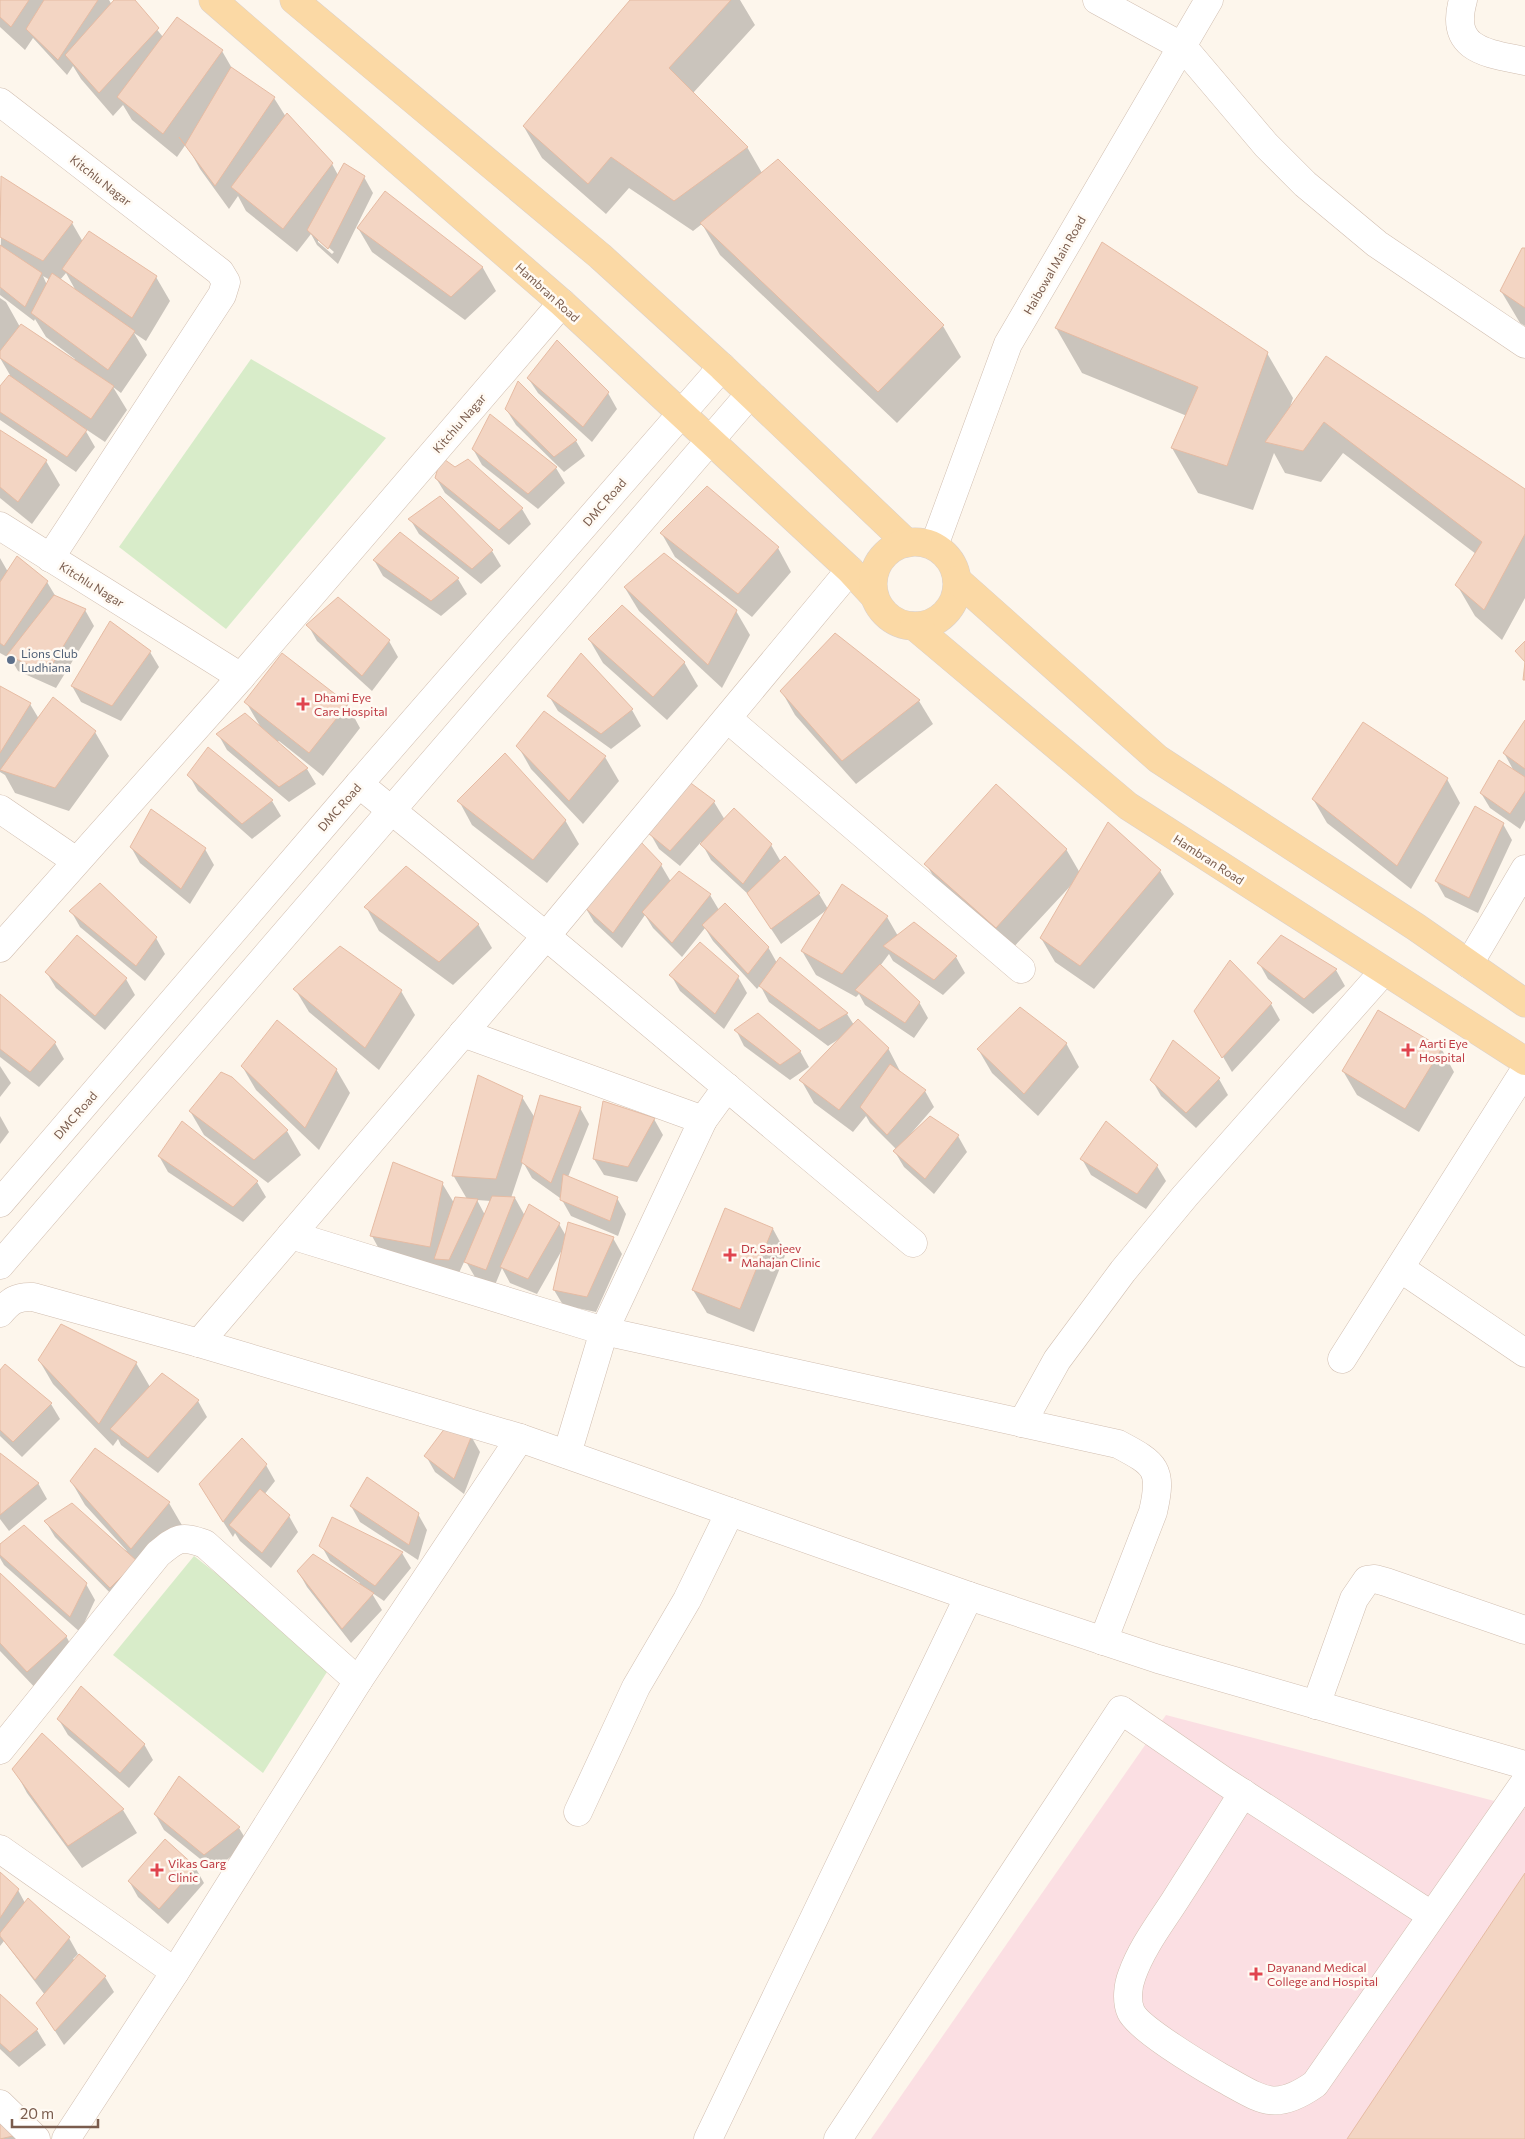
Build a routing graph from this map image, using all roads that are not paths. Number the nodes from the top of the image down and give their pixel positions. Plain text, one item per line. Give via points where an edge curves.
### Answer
1 (213, 0) edge
2 (294, 0) edge
3 (1097, 0) edge
4 (1209, 0) edge
5 (1463, 0) edge
6 (1183, 47) junction
7 (1525, 61) edge
8 (4, 114) edge
9 (562, 303) junction
10 (1525, 344) edge
11 (722, 367) junction
12 (750, 394) junction
13 (681, 414) junction
14 (710, 441) junction
15 (0, 526) edge
16 (907, 542) junction
17 (934, 546) junction
18 (50, 558) junction
19 (850, 570) junction
20 (957, 580) junction
21 (874, 596) junction
22 (914, 626) junction
23 (241, 677) junction
24 (728, 719) junction
25 (359, 784) junction
26 (0, 809) edge
27 (392, 811) junction
28 (76, 860) junction
29 (1525, 869) edge
30 (546, 936) junction
31 (0, 948) edge
32 (1469, 964) junction
33 (1020, 969) dead end
34 (1384, 971) junction
35 (1525, 1003) edge
36 (463, 1033) junction
37 (1525, 1061) edge
38 (1525, 1070) edge
39 (727, 1087) junction
40 (703, 1120) junction
41 (0, 1203) edge
42 (291, 1235) junction
43 (913, 1242) dead end
44 (0, 1265) edge
45 (1400, 1268) junction
46 (0, 1313) edge
47 (604, 1331) junction
48 (199, 1343) junction
49 (1525, 1353) edge
50 (1342, 1359) dead end
51 (1022, 1423) junction
52 (520, 1438) junction
53 (566, 1454) junction
54 (730, 1512) junction
55 (969, 1596) junction
56 (1525, 1630) edge
57 (1103, 1641) junction
58 (358, 1681) junction
59 (1316, 1705) junction
60 (0, 1750) edge
61 (1525, 1765) edge
62 (1525, 1782) edge
63 (1242, 1793) junction
64 (578, 1812) dead end
65 (0, 1849) edge
66 (1431, 1915) junction
67 (175, 1972) junction
68 (0, 2104) edge
69 (64, 2138) edge
70 (36, 2139) edge
71 (708, 2139) edge
72 (838, 2139) edge

1 - 9 main road, Hambran Road
2 - 11 main road via 600,256
3 - 6 street
4 - 6 street, Haibowal Main Road
5 - 7 street via 1459,22 1467,41 1480,50
6 - 10 street via 1266,145 1305,184 1377,244
6 - 17 street, Haibowal Main Road via 1008,344
8 - 18 street, Kitchlu Nagar via 220,272 226,282 222,295
9 - 13 main road, Hambran Road
9 - 23 street, Kitchlu Nagar
11 - 12 main road
11 - 13 street, DMC Road
12 - 14 street
12 - 16 main road
13 - 14 main road, Hambran Road
13 - 25 street, DMC Road
14 - 19 main road, Hambran Road
14 - 27 street
15 - 18 street
16 - 17 main road
16 - 21 main road via 883,556 872,582
17 - 20 main road via 945,555
18 - 23 street, Kitchlu Nagar
19 - 21 main road, Hambran Road
19 - 24 street
20 - 22 main road via 956,594 950,607 934,621
20 - 32 main road via 1158,759
21 - 22 main road via 889,618
22 - 34 main road, Hambran Road via 1128,806
23 - 28 street
24 - 30 street
24 - 33 street
25 - 27 street
25 - 41 street, DMC Road
26 - 28 street
27 - 30 street
27 - 44 street
28 - 31 street
29 - 32 street
30 - 36 street
30 - 39 street
32 - 35 main road
34 - 37 main road, Hambran Road
34 - 51 street via 1122,1271 1057,1360
36 - 40 street
36 - 42 street
38 - 45 street
39 - 40 street
39 - 43 street
40 - 47 street
42 - 47 street
42 - 48 street
45 - 49 street
45 - 50 street
46 - 48 street via 20,1296 33,1297
47 - 51 street
47 - 53 street
48 - 52 street
51 - 57 street via 1118,1444 1151,1463 1157,1477 1153,1512
52 - 53 street
52 - 58 street
53 - 54 street
54 - 55 street
54 - 64 street via 687,1600 636,1687
55 - 57 street
55 - 71 street
56 - 59 street via 1386,1582 1367,1580 1354,1599
57 - 59 street
58 - 60 street via 205,1544 188,1538 176,1539 158,1554
58 - 67 street
59 - 61 street
62 - 66 street
63 - 66 street
63 - 66 street via 1148,1942 1132,1975 1128,1993 1130,2011 1138,2023 1206,2069 1262,2100 1279,2101 1297,2096 1314,2084
63 - 72 street via 1120,1710
65 - 67 street
67 - 69 street
68 - 70 street

